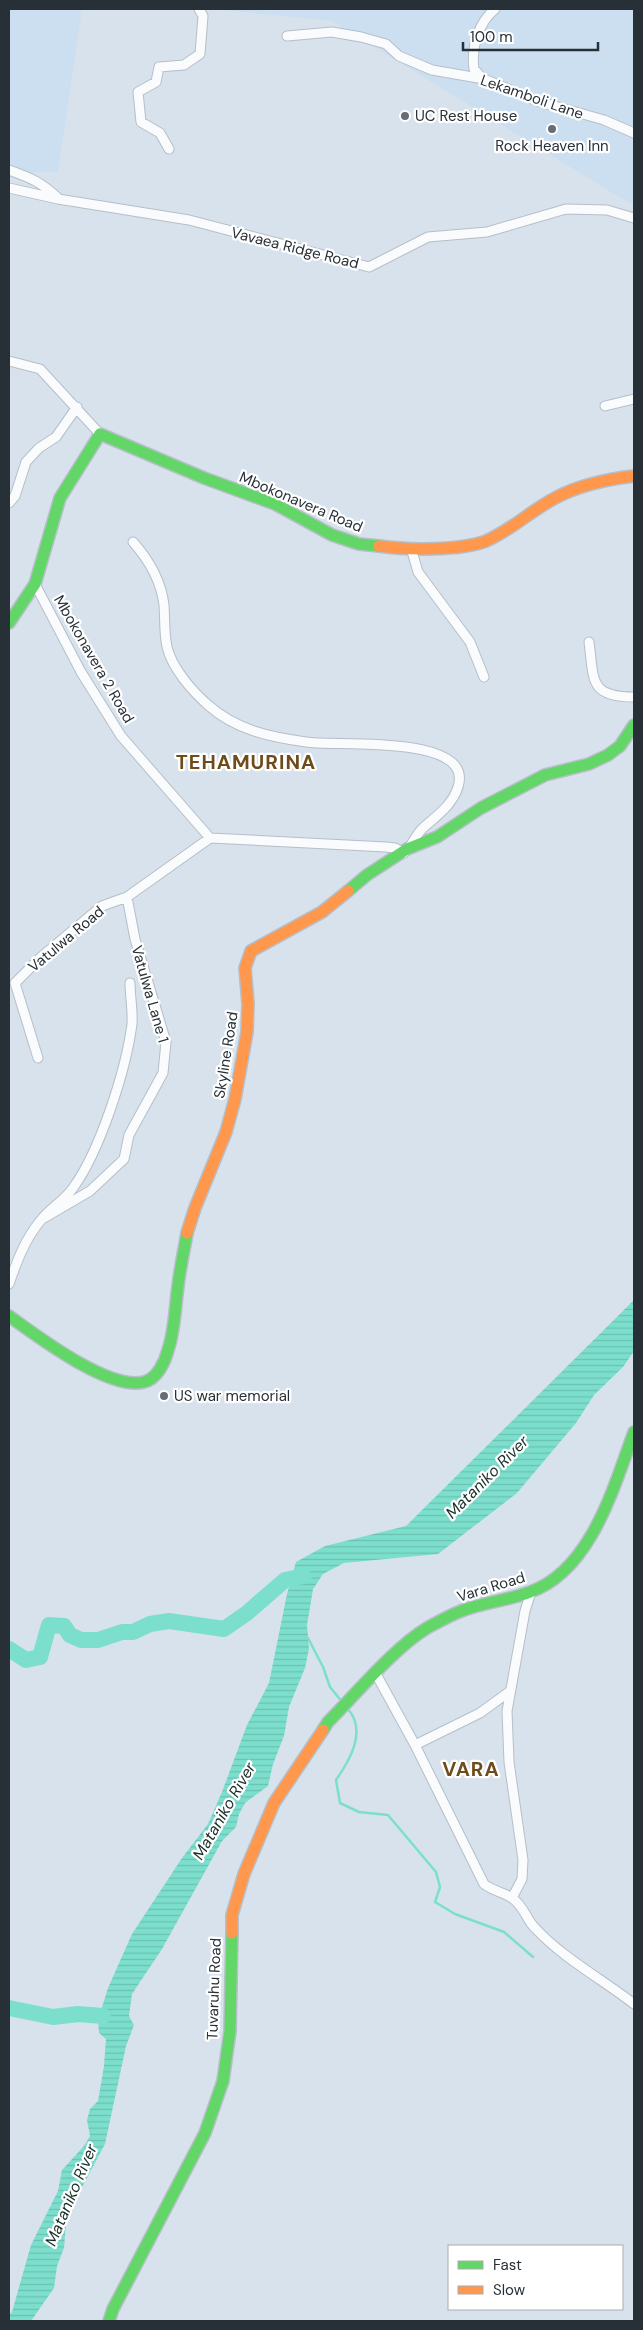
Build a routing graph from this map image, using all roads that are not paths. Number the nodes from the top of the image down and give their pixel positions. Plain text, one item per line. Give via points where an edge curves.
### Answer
1 (200, 9) edge
2 (495, 9) edge
3 (287, 36) dead end
4 (484, 79) junction
5 (634, 133) edge
6 (169, 149) dead end
7 (9, 170) edge
8 (9, 188) edge
9 (58, 199) junction
10 (634, 218) edge
11 (9, 361) edge
12 (634, 399) edge
13 (605, 406) dead end
14 (77, 407) junction
15 (100, 434) junction
16 (634, 476) edge
17 (9, 503) edge
18 (133, 542) dead end
19 (411, 548) junction
20 (35, 584) junction
21 (9, 622) edge
22 (589, 642) dead end
23 (484, 677) dead end
24 (634, 697) edge
25 (634, 725) edge
26 (210, 838) junction
27 (405, 851) junction
28 (127, 897) junction
29 (130, 983) dead end
30 (12, 984) edge
31 (38, 1058) dead end
32 (42, 1219) junction
33 (9, 1284) edge
34 (9, 1316) edge
35 (634, 1432) edge
36 (531, 1592) junction
37 (376, 1674) junction
38 (509, 1692) junction
39 (415, 1745) junction
40 (512, 1898) junction
41 (634, 2004) edge
42 (109, 2321) edge

1 - 6 street via 203,16 200,54 184,65 159,66 156,82 138,92 141,122 160,133
2 - 4 street via 477,34 472,58 474,69
3 - 4 street, Lekamboli Lane via 332,32 361,36 386,44 400,56 432,70
4 - 5 street, Lekamboli Lane via 537,101 604,120
7 - 9 street via 45,185
8 - 9 street, Vavaea Ridge Road
9 - 10 street, Vavaea Ridge Road via 189,220 369,267 428,237 487,232 566,209 606,210
11 - 14 street via 40,369
12 - 13 street
14 - 15 street
14 - 17 street via 56,437 26,462 15,496
15 - 19 street, Mbokonavera Road via 275,504 332,535 358,544
15 - 20 street via 60,498
16 - 19 street, Mbokonavera Road via 610,479 558,496 486,541 465,546
18 - 27 street via 155,573 163,603 167,648 174,663 193,690 230,722 291,740 328,745 414,747 452,761 458,768 460,780 451,803 421,830
19 - 23 street via 418,572 470,642
20 - 21 street
20 - 26 street, Mbokonavera 2 Road via 81,672 121,736
22 - 24 street via 594,680 601,690 617,697
25 - 27 street, Skyline Road via 620,746 600,760 545,775 468,815 437,837
26 - 27 street via 386,847
26 - 28 street, Vatulwa Road
27 - 34 street, Skyline Road via 367,875 322,912 260,945 246,958 248,1028 236,1096 226,1132 191,1221 179,1277 174,1330 162,1364 154,1376 144,1382 130,1384 100,1373 41,1340
28 - 30 street, Vatulwa Road via 102,906
28 - 32 street, Vatulwa Lane 1 via 135,939 166,1042 163,1072 129,1135 124,1159 90,1190
29 - 32 street via 132,1023 105,1123 73,1189
30 - 31 street, Vatulwa Road
32 - 33 street via 27,1239
35 - 36 street, Vara Road via 593,1536 565,1569
36 - 37 street, Vara Road via 445,1618 426,1629
36 - 38 street
37 - 39 street
37 - 42 street, Tuvaruhu Road via 328,1722 274,1803 244,1874 232,1915 230,2031 223,2081 205,2133
38 - 39 street via 480,1713
38 - 40 street via 509,1762 523,1860 522,1880
39 - 40 street via 484,1884
40 - 41 street via 526,1912 534,1927 581,1968

